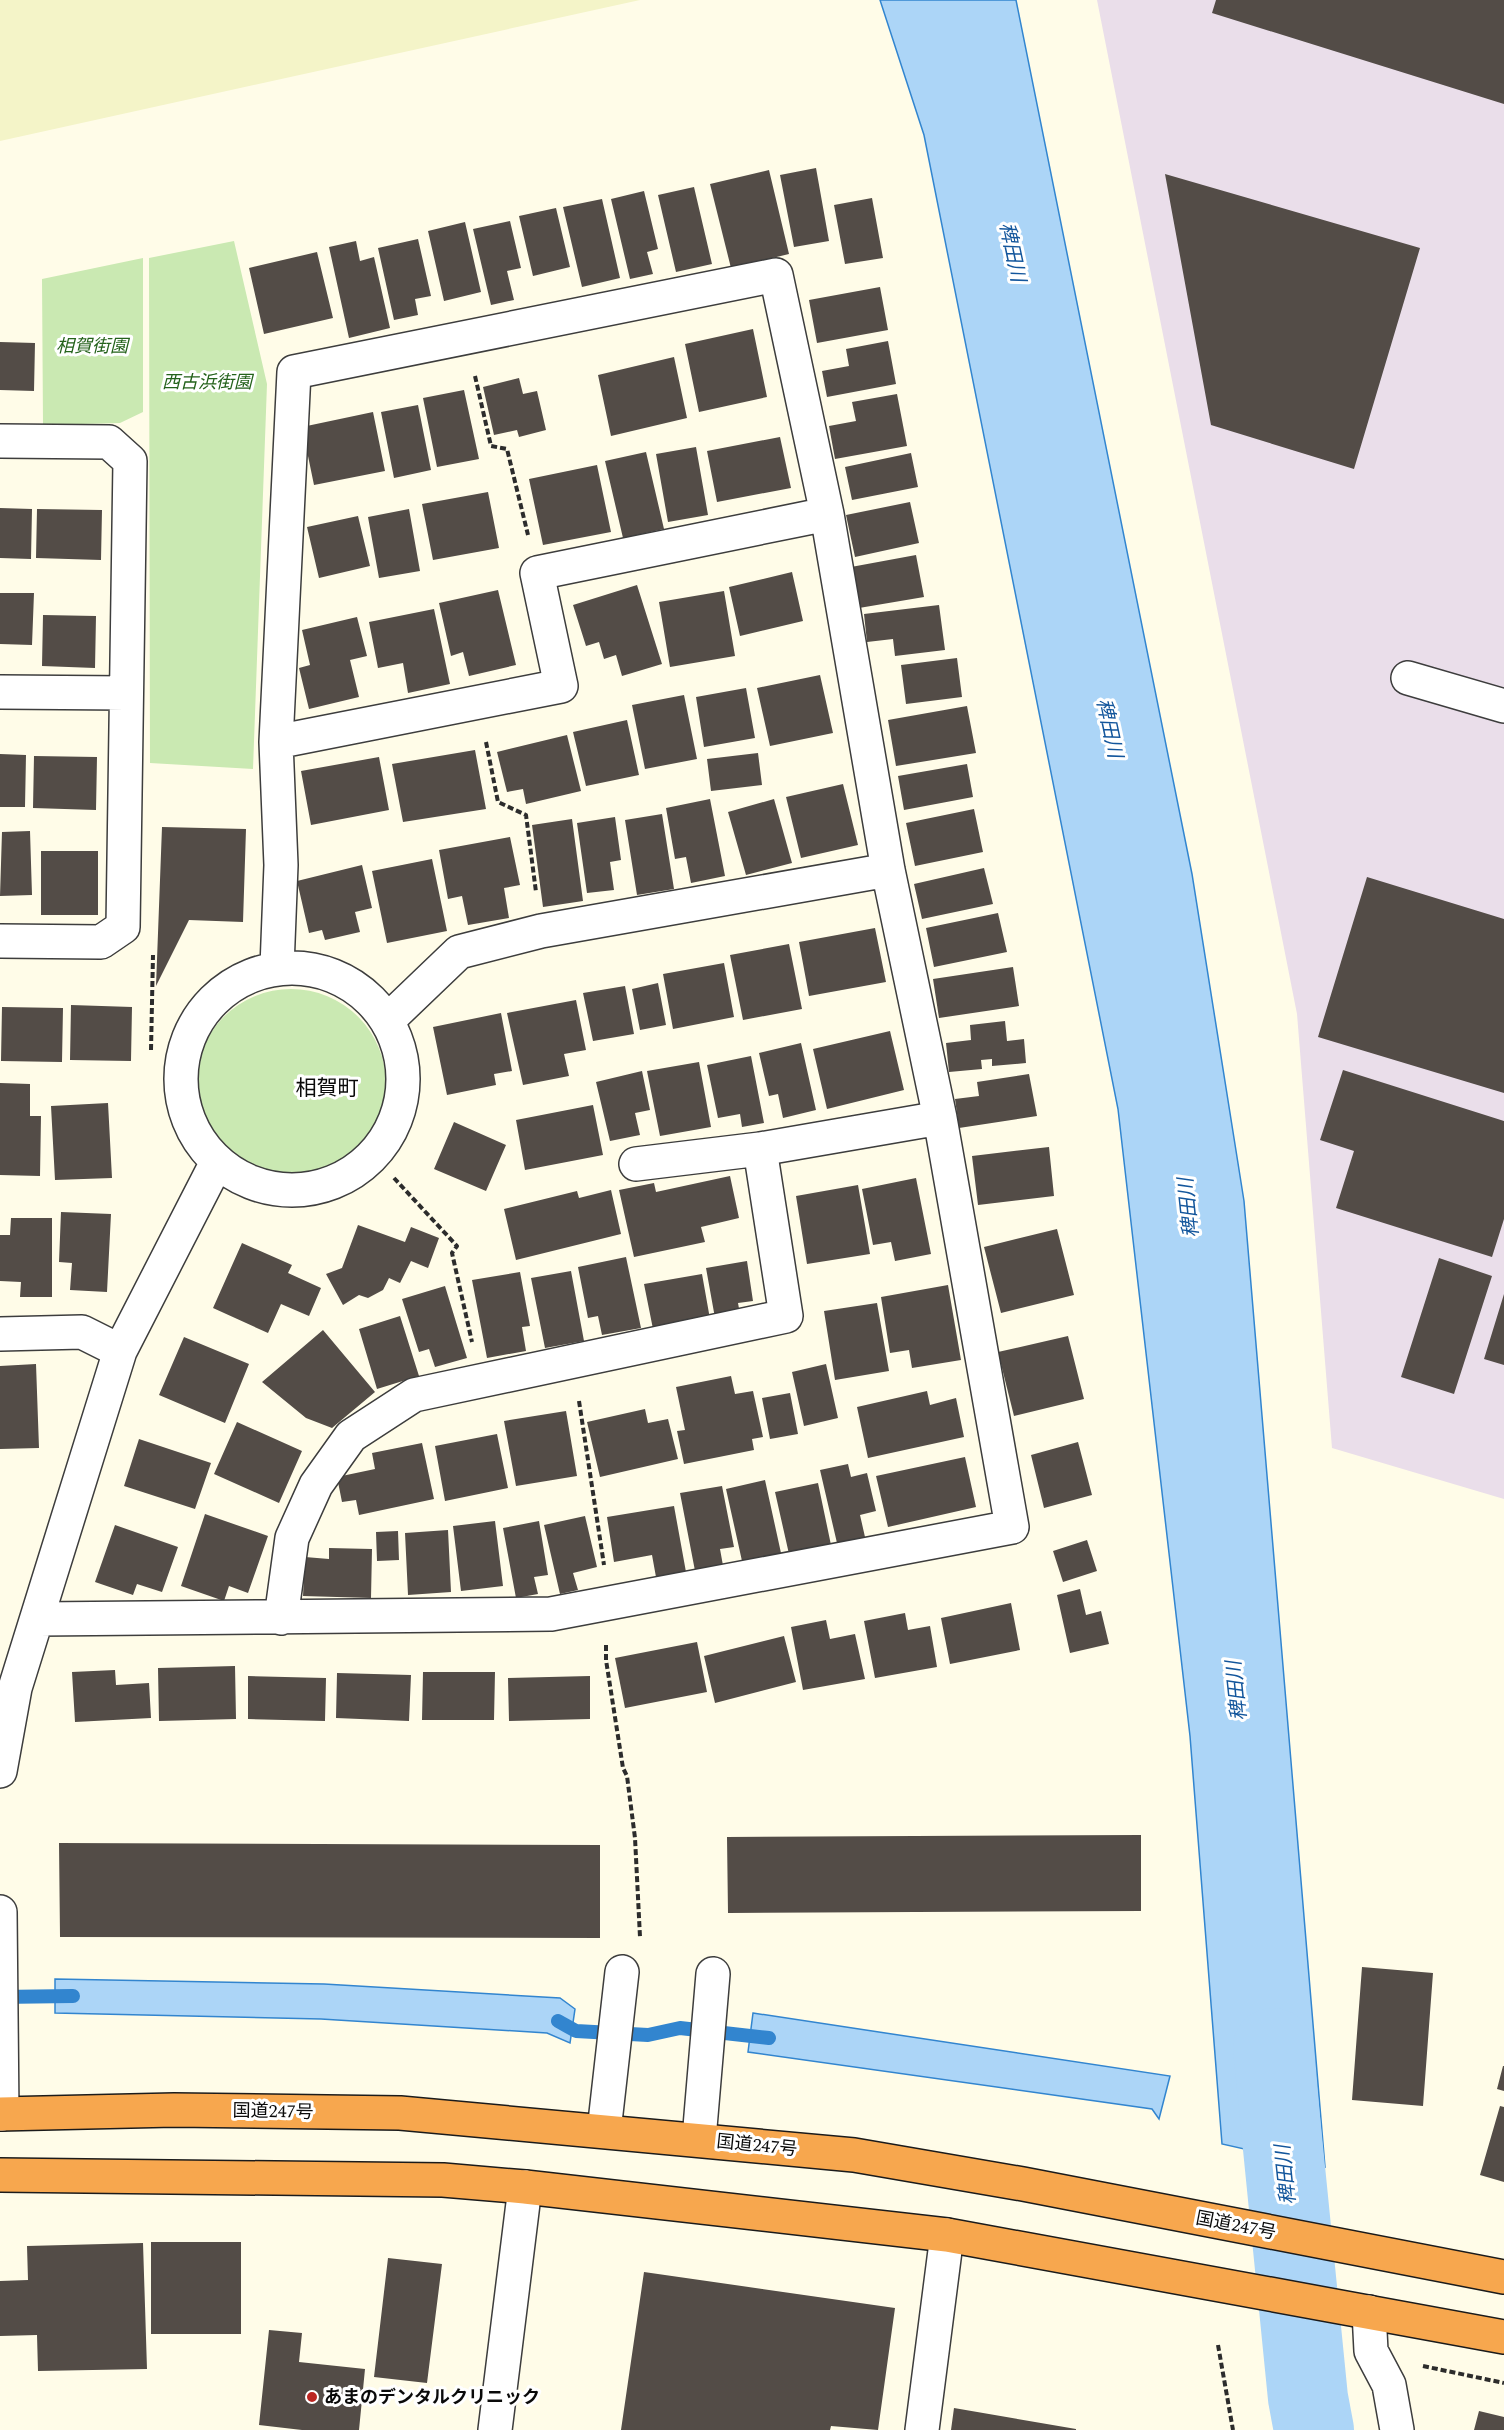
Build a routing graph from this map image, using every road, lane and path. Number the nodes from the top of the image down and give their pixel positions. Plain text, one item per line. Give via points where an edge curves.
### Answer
1 (467, 338) junction
2 (0, 441) edge
3 (826, 514) junction
4 (537, 573) junction
5 (1408, 678) dead end
6 (0, 692) edge
7 (126, 693) junction
8 (479, 702) junction
9 (1504, 706) edge
10 (276, 742) junction
11 (888, 870) junction
12 (541, 931) junction
13 (0, 941) edge
14 (277, 968) junction
15 (387, 1021) junction
16 (940, 1118) junction
17 (760, 1149) junction
18 (217, 1162) junction
19 (636, 1164) dead end
20 (394, 1178) dead end
21 (0, 1334) edge
22 (120, 1351) junction
23 (573, 1361) junction
24 (481, 1381) junction
25 (607, 1602) junction
26 (39, 1618) junction
27 (281, 1618) junction
28 (8, 1688) edge
29 (0, 1771) edge
30 (0, 1912) edge
31 (640, 1944) dead end
32 (622, 1972) dead end
33 (713, 1974) dead end
34 (1, 2114) edge
35 (604, 2132) junction
36 (699, 2139) junction
37 (0, 2175) edge
38 (525, 2187) junction
39 (947, 2235) junction
40 (1504, 2277) edge
41 (1362, 2310) junction
42 (1504, 2337) edge
43 (1218, 2345) dead end
44 (1371, 2351) junction
45 (1504, 2383) edge
46 (495, 2430) edge
47 (922, 2430) edge
48 (1233, 2430) edge
49 (1396, 2430) edge

1 - 3 street via 776,275
1 - 4 path via 491,446 507,449
1 - 10 street via 294,372
2 - 7 street via 109,442 130,461
3 - 4 street
3 - 11 street
4 - 8 street via 561,686
5 - 9 street
6 - 7 street
7 - 13 street via 123,927 101,942
8 - 10 street
8 - 12 path via 498,802 526,815
10 - 14 street via 281,865
11 - 12 street
11 - 16 street
12 - 15 street via 459,952
14 - 15 street via 315,969 350,983 378,1007
14 - 18 street via 242,978 213,999 191,1029 181,1063 182,1100 195,1134
15 - 18 street via 397,1039 405,1076 400,1113 383,1146 356,1172 322,1187 285,1191 248,1182
16 - 17 street
16 - 25 street via 1012,1527
17 - 19 street
17 - 23 street via 786,1316
18 - 22 street
20 - 24 path via 457,1246 452,1253
21 - 22 street via 82,1332
22 - 26 street
23 - 24 street
23 - 25 path
24 - 27 street via 414,1395 351,1436 316,1485 292,1538
25 - 27 street via 551,1614
25 - 31 path via 606,1660 632,1817
26 - 27 street
26 - 28 street
28 - 29 street
30 - 34 street
32 - 35 street
33 - 36 street
34 - 35 highway, 国道247号 via 174,2109 400,2113
35 - 36 highway, 国道247号
36 - 40 highway, 国道247号 via 854,2155
37 - 38 highway via 442,2180
38 - 39 highway
38 - 46 street
39 - 41 highway
39 - 47 street
41 - 42 highway
41 - 44 street
43 - 48 path
44 - 45 path
44 - 49 street via 1389,2385

